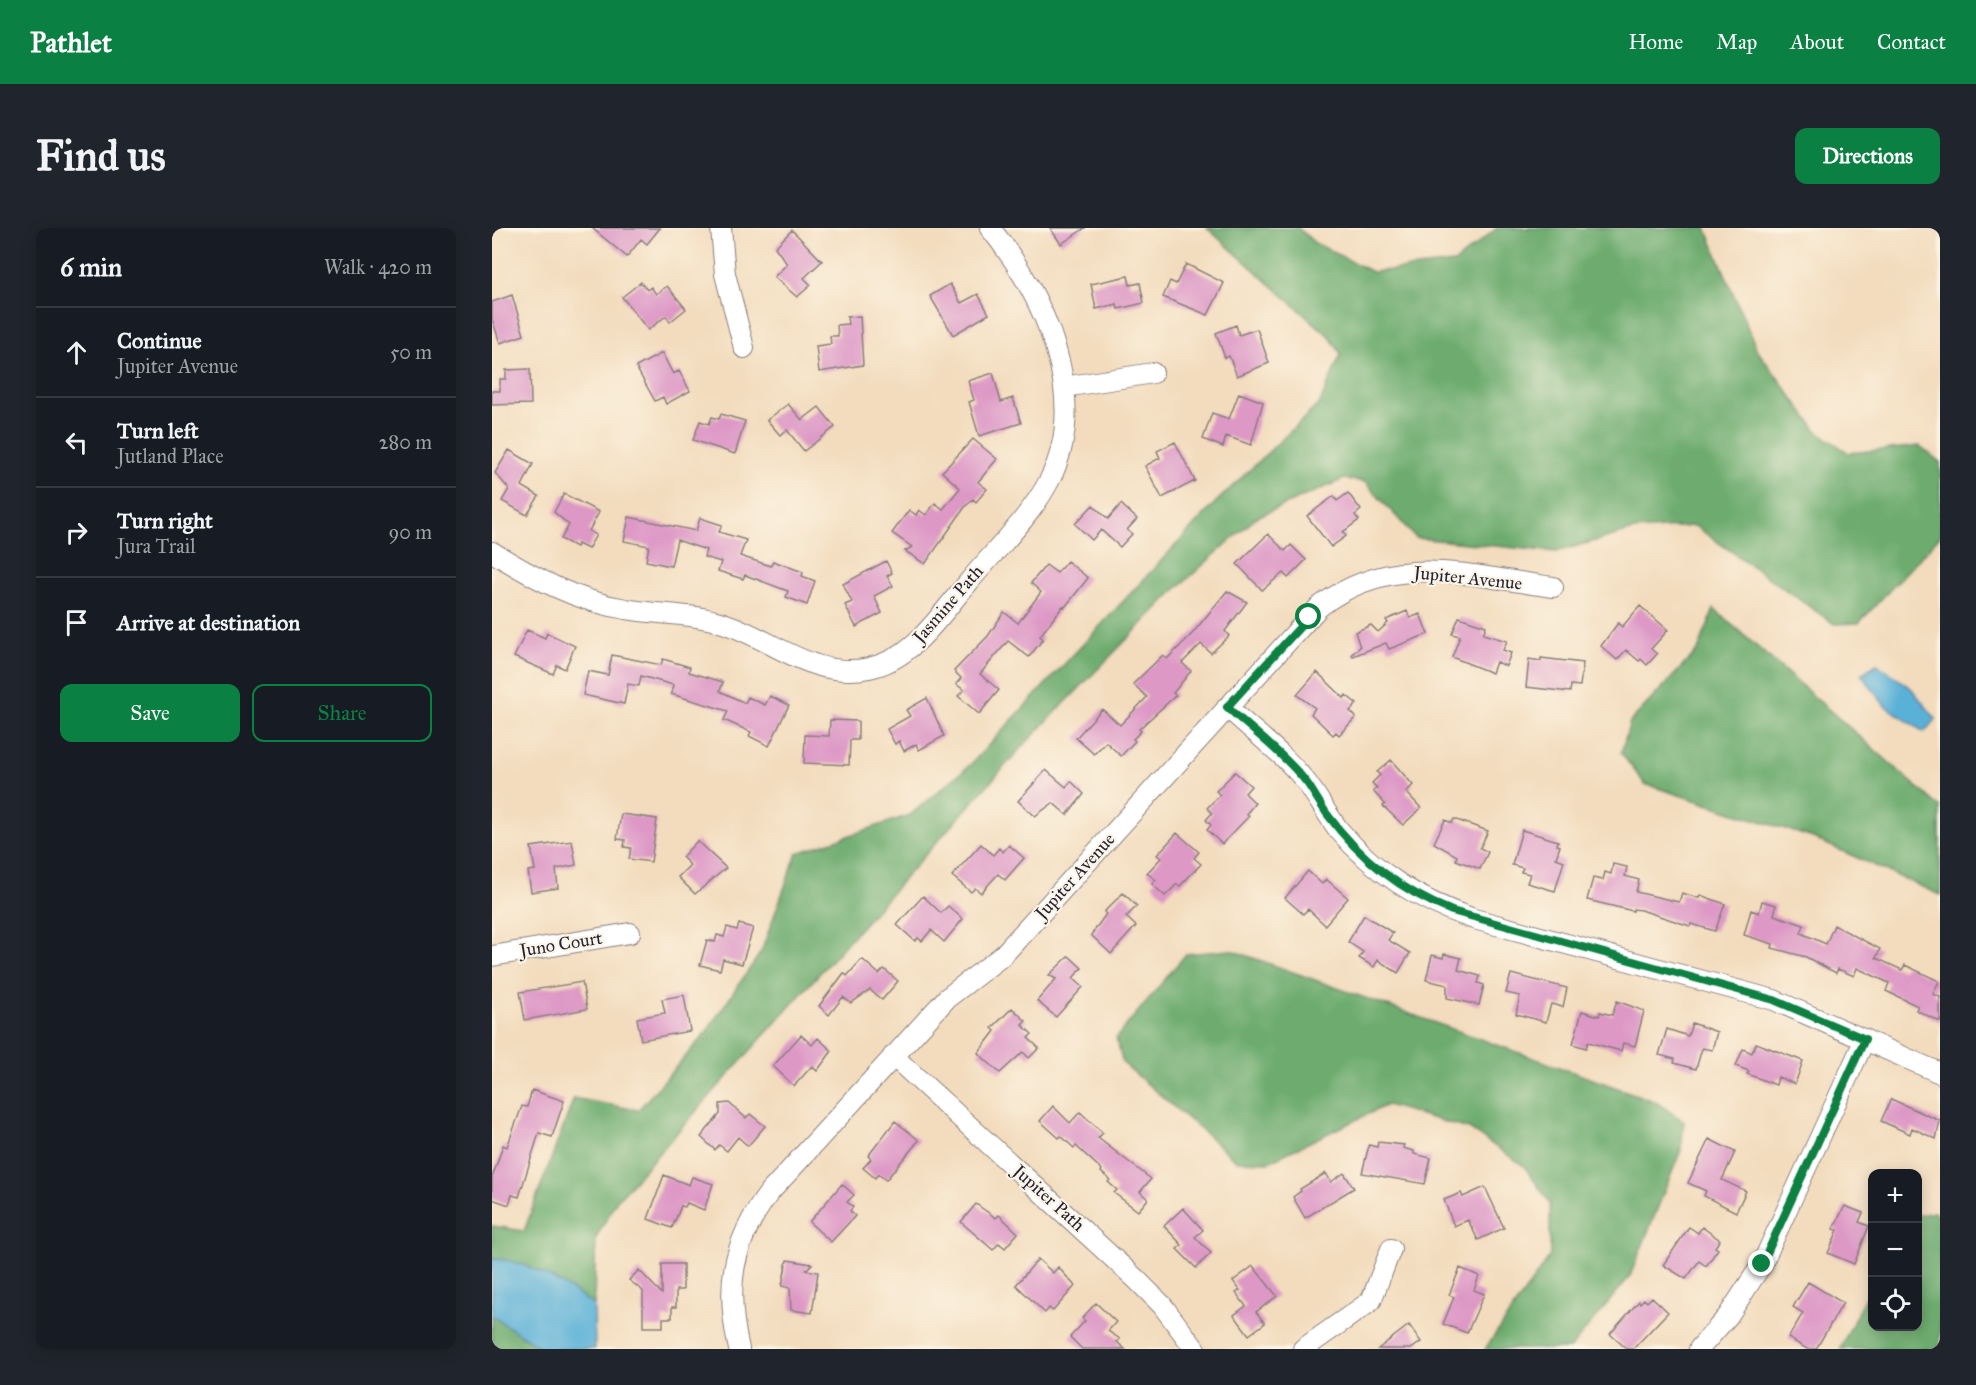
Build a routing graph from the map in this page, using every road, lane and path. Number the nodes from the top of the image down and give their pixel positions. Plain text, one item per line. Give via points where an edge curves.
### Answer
1 (721, 228) edge
2 (990, 228) edge
3 (744, 348) dead end
4 (1153, 373) dead end
5 (1064, 387) junction
6 (492, 552) edge
7 (1553, 587) dead end
8 (1227, 707) junction
9 (630, 933) dead end
10 (492, 956) edge
11 (1865, 1039) junction
12 (893, 1056) junction
13 (1940, 1073) edge
14 (1391, 1249) dead end
15 (740, 1349) edge
16 (1196, 1349) edge
17 (1303, 1349) edge
18 (1699, 1349) edge

1 - 3 street via 725,274
2 - 5 street, Jasmine Path via 1020,270 1042,313
4 - 5 street
5 - 6 street, Jasmine Path via 1064,435 1055,466 1041,493 916,643 879,665 842,671 824,669 725,623 579,598
7 - 8 street, Jupiter Avenue via 1416,571 1365,580 1319,607
8 - 11 street via 1290,765 1340,830 1373,865 1431,903 1774,1000
8 - 12 street, Jupiter Avenue via 1002,956 947,998
9 - 10 street, Juno Court
11 - 13 street
11 - 18 street via 1762,1264 1728,1316
12 - 15 street, Jupiter Avenue via 769,1193 749,1222 737,1251 731,1283 731,1315
12 - 16 street, Jupiter Path via 1136,1279
14 - 17 street via 1371,1301

